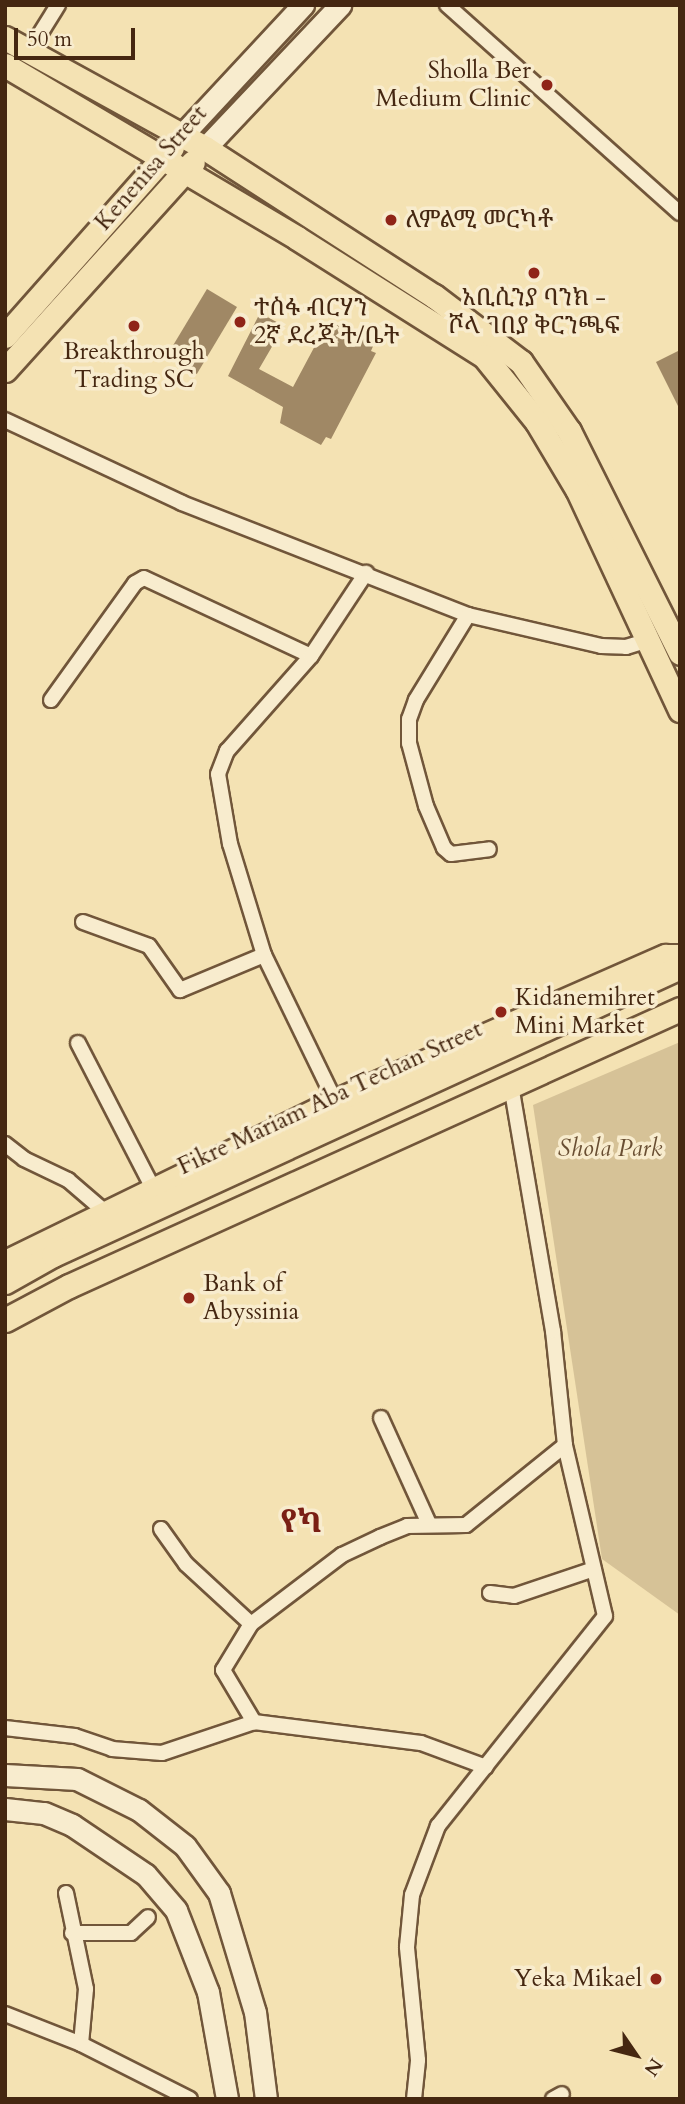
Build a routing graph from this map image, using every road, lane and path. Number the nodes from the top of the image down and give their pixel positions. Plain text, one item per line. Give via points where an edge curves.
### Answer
1 (58, 5) edge
2 (303, 5) edge
3 (340, 5) edge
4 (447, 5) edge
5 (5, 38) edge
6 (30, 50) junction
7 (5, 65) edge
8 (182, 135) junction
9 (205, 148) junction
10 (163, 159) junction
11 (185, 173) junction
12 (680, 213) edge
13 (367, 255) junction
14 (355, 275) junction
15 (5, 336) edge
16 (5, 370) edge
17 (5, 420) edge
18 (366, 573) junction
19 (468, 615) junction
20 (674, 626) edge
21 (646, 641) junction
22 (680, 653) edge
23 (311, 656) junction
24 (51, 700) dead end
25 (680, 710) edge
26 (489, 849) dead end
27 (83, 922) dead end
28 (264, 955) junction
29 (680, 956) edge
30 (680, 967) edge
31 (680, 1009) edge
32 (78, 1043) dead end
33 (511, 1085) junction
34 (335, 1101) junction
35 (5, 1144) edge
36 (153, 1188) junction
37 (104, 1211) junction
38 (53, 1255) junction
39 (5, 1262) edge
40 (5, 1282) edge
41 (69, 1286) junction
42 (5, 1320) edge
43 (381, 1418) dead end
44 (565, 1445) junction
45 (429, 1524) junction
46 (161, 1529) dead end
47 (594, 1569) junction
48 (489, 1593) dead end
49 (251, 1624) junction
50 (254, 1723) junction
51 (5, 1728) edge
52 (486, 1768) junction
53 (5, 1775) edge
54 (5, 1809) edge
55 (66, 1892) dead end
56 (148, 1917) dead end
57 (72, 1933) junction
58 (5, 2014) edge
59 (81, 2044) junction
60 (190, 2099) edge
61 (227, 2099) edge
62 (266, 2099) edge
63 (414, 2099) edge

1 - 6 street
2 - 8 main road, Kenenisa Street
3 - 9 main road, Kenenisa Street
4 - 12 street
5 - 6 main road
6 - 8 main road
7 - 10 main road
8 - 9 main road
8 - 10 main road, Kenenisa Street
9 - 11 main road, Kenenisa Street
9 - 13 main road
10 - 11 main road
10 - 15 main road, Kenenisa Street
11 - 14 main road
11 - 16 main road, Kenenisa Street
13 - 14 main road
13 - 20 main road via 488,334 544,388
14 - 21 main road via 484,356 509,384 577,489
17 - 18 street via 182,503
18 - 19 street
18 - 23 street
19 - 21 street via 601,646 626,647
19 - 26 street via 416,701 409,719 409,743 426,806 444,848 451,854
20 - 22 main road
21 - 25 main road
23 - 24 street via 144,578 135,583
23 - 28 street via 227,751 218,774 230,844
27 - 28 street via 149,946 180,990
28 - 34 street
29 - 34 main road via 666,956
30 - 38 main road, Fikre Mariam Aba Techan Street
31 - 33 main road
32 - 36 street
33 - 41 main road
33 - 44 street via 553,1331
34 - 36 main road
35 - 37 street via 24,1159 68,1180
36 - 37 main road
37 - 39 main road
38 - 40 main road, Fikre Mariam Aba Techan Street
38 - 41 main road
41 - 42 main road
43 - 45 street
44 - 45 street via 466,1525
44 - 47 street
45 - 49 street via 407,1526 342,1555
46 - 49 street via 186,1564
47 - 48 street via 514,1596
47 - 52 street via 605,1616
49 - 50 street via 223,1670
50 - 51 street via 162,1753 112,1749 75,1736
50 - 52 street via 421,1743
52 - 63 street via 438,1826 412,1895 407,1947 418,2060
53 - 62 main road via 77,1779 139,1810 185,1846 219,1894 255,2012
54 - 61 main road via 44,1813 93,1837 146,1875 176,1910 208,1992
55 - 57 street
56 - 57 street via 131,1933
57 - 59 street via 86,1989
58 - 59 street
59 - 60 street

